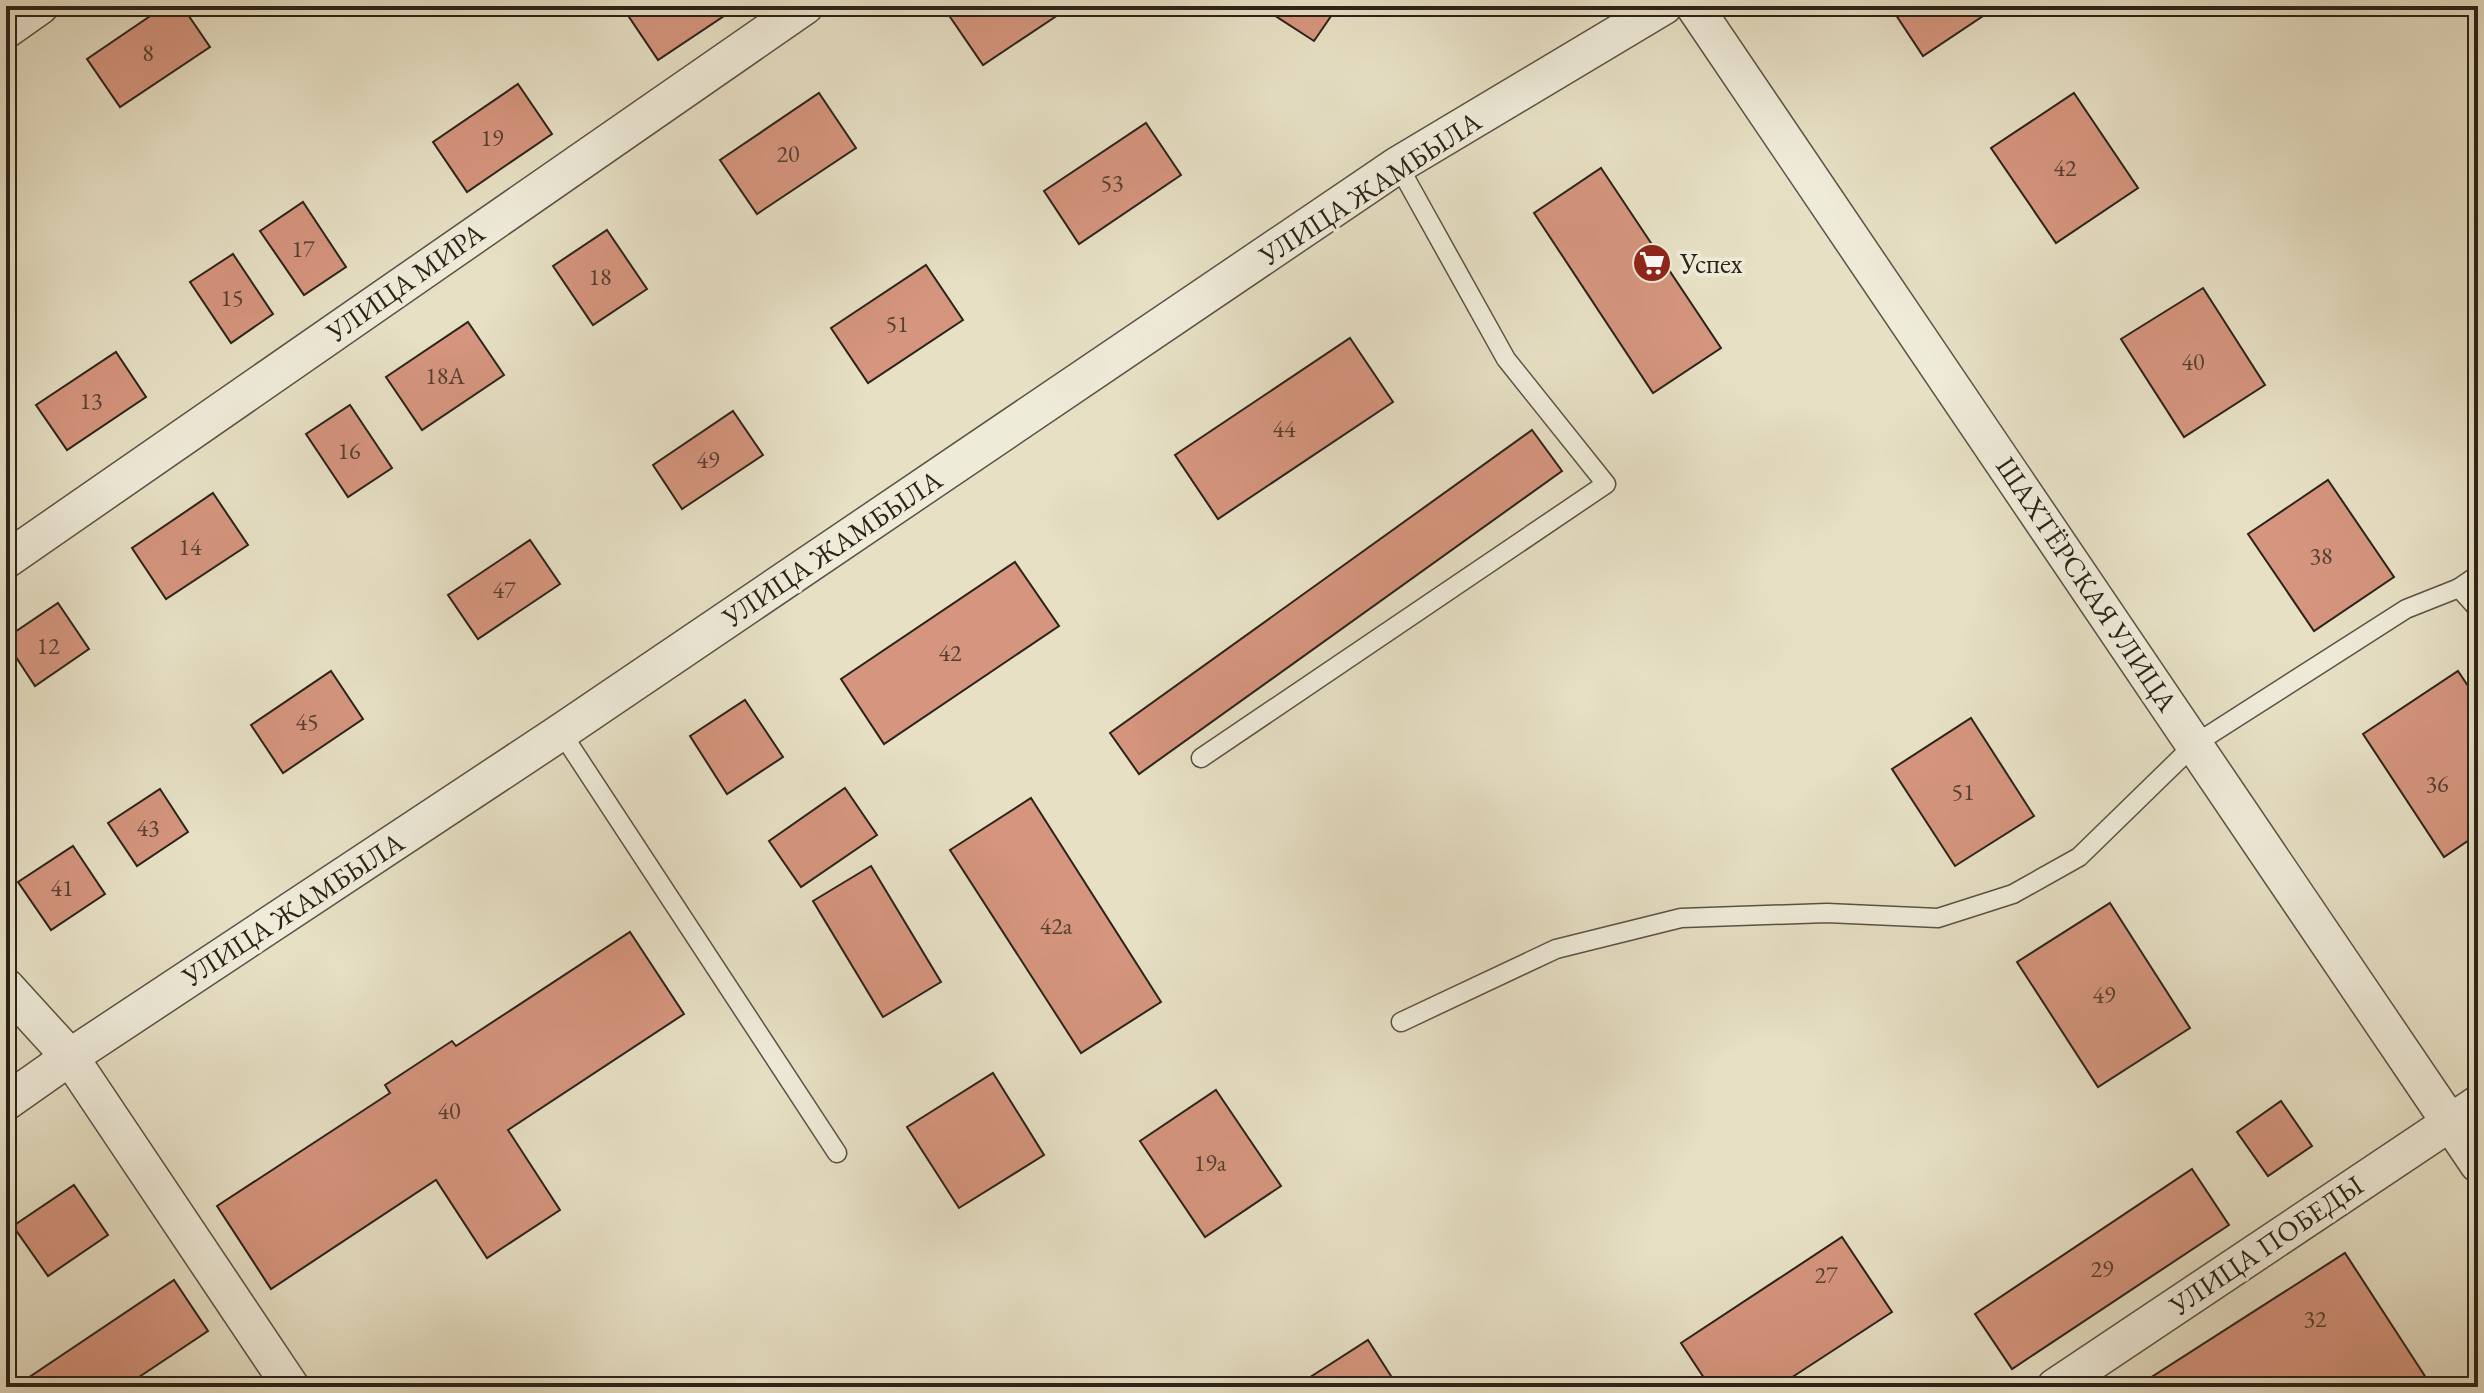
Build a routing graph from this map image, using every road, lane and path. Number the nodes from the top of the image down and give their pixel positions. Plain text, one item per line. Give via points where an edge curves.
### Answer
1 (40, 6) edge
2 (805, 6) edge
3 (1664, 6) edge
4 (1694, 6) edge
5 (6, 30) edge
6 (1398, 165) junction
7 (6, 560) edge
8 (2478, 575) edge
9 (2459, 588) junction
10 (2478, 609) edge
11 (561, 732) junction
12 (2195, 744) junction
13 (1201, 758) dead end
14 (6, 987) edge
15 (1401, 1022) dead end
16 (70, 1057) junction
17 (6, 1102) edge
18 (2464, 1113) edge
19 (837, 1153) dead end
20 (2478, 1164) edge
21 (291, 1387) edge
22 (2055, 1387) edge

1 - 5 street
2 - 7 street, УЛИЦА МИРА
3 - 6 street, УЛИЦА ЖАМБЫЛА
4 - 12 street, ШАХТЁРСКАЯ УЛИЦА
6 - 11 street, УЛИЦА ЖАМБЫЛА
6 - 13 lane via 1506,359 1606,484
8 - 9 lane
9 - 10 lane
9 - 12 lane via 2406,609
11 - 16 street, УЛИЦА ЖАМБЫЛА
11 - 19 lane
12 - 15 lane via 2079,857 2013,894 1938,918 1827,913 1681,918 1556,949
12 - 18 street, ШАХТЁРСКАЯ УЛИЦА
14 - 16 street
16 - 17 street, УЛИЦА ЖАМБЫЛА
16 - 21 street
18 - 20 street, ШАХТЁРСКАЯ УЛИЦА
18 - 22 street, УЛИЦА ПОБЕДЫ

